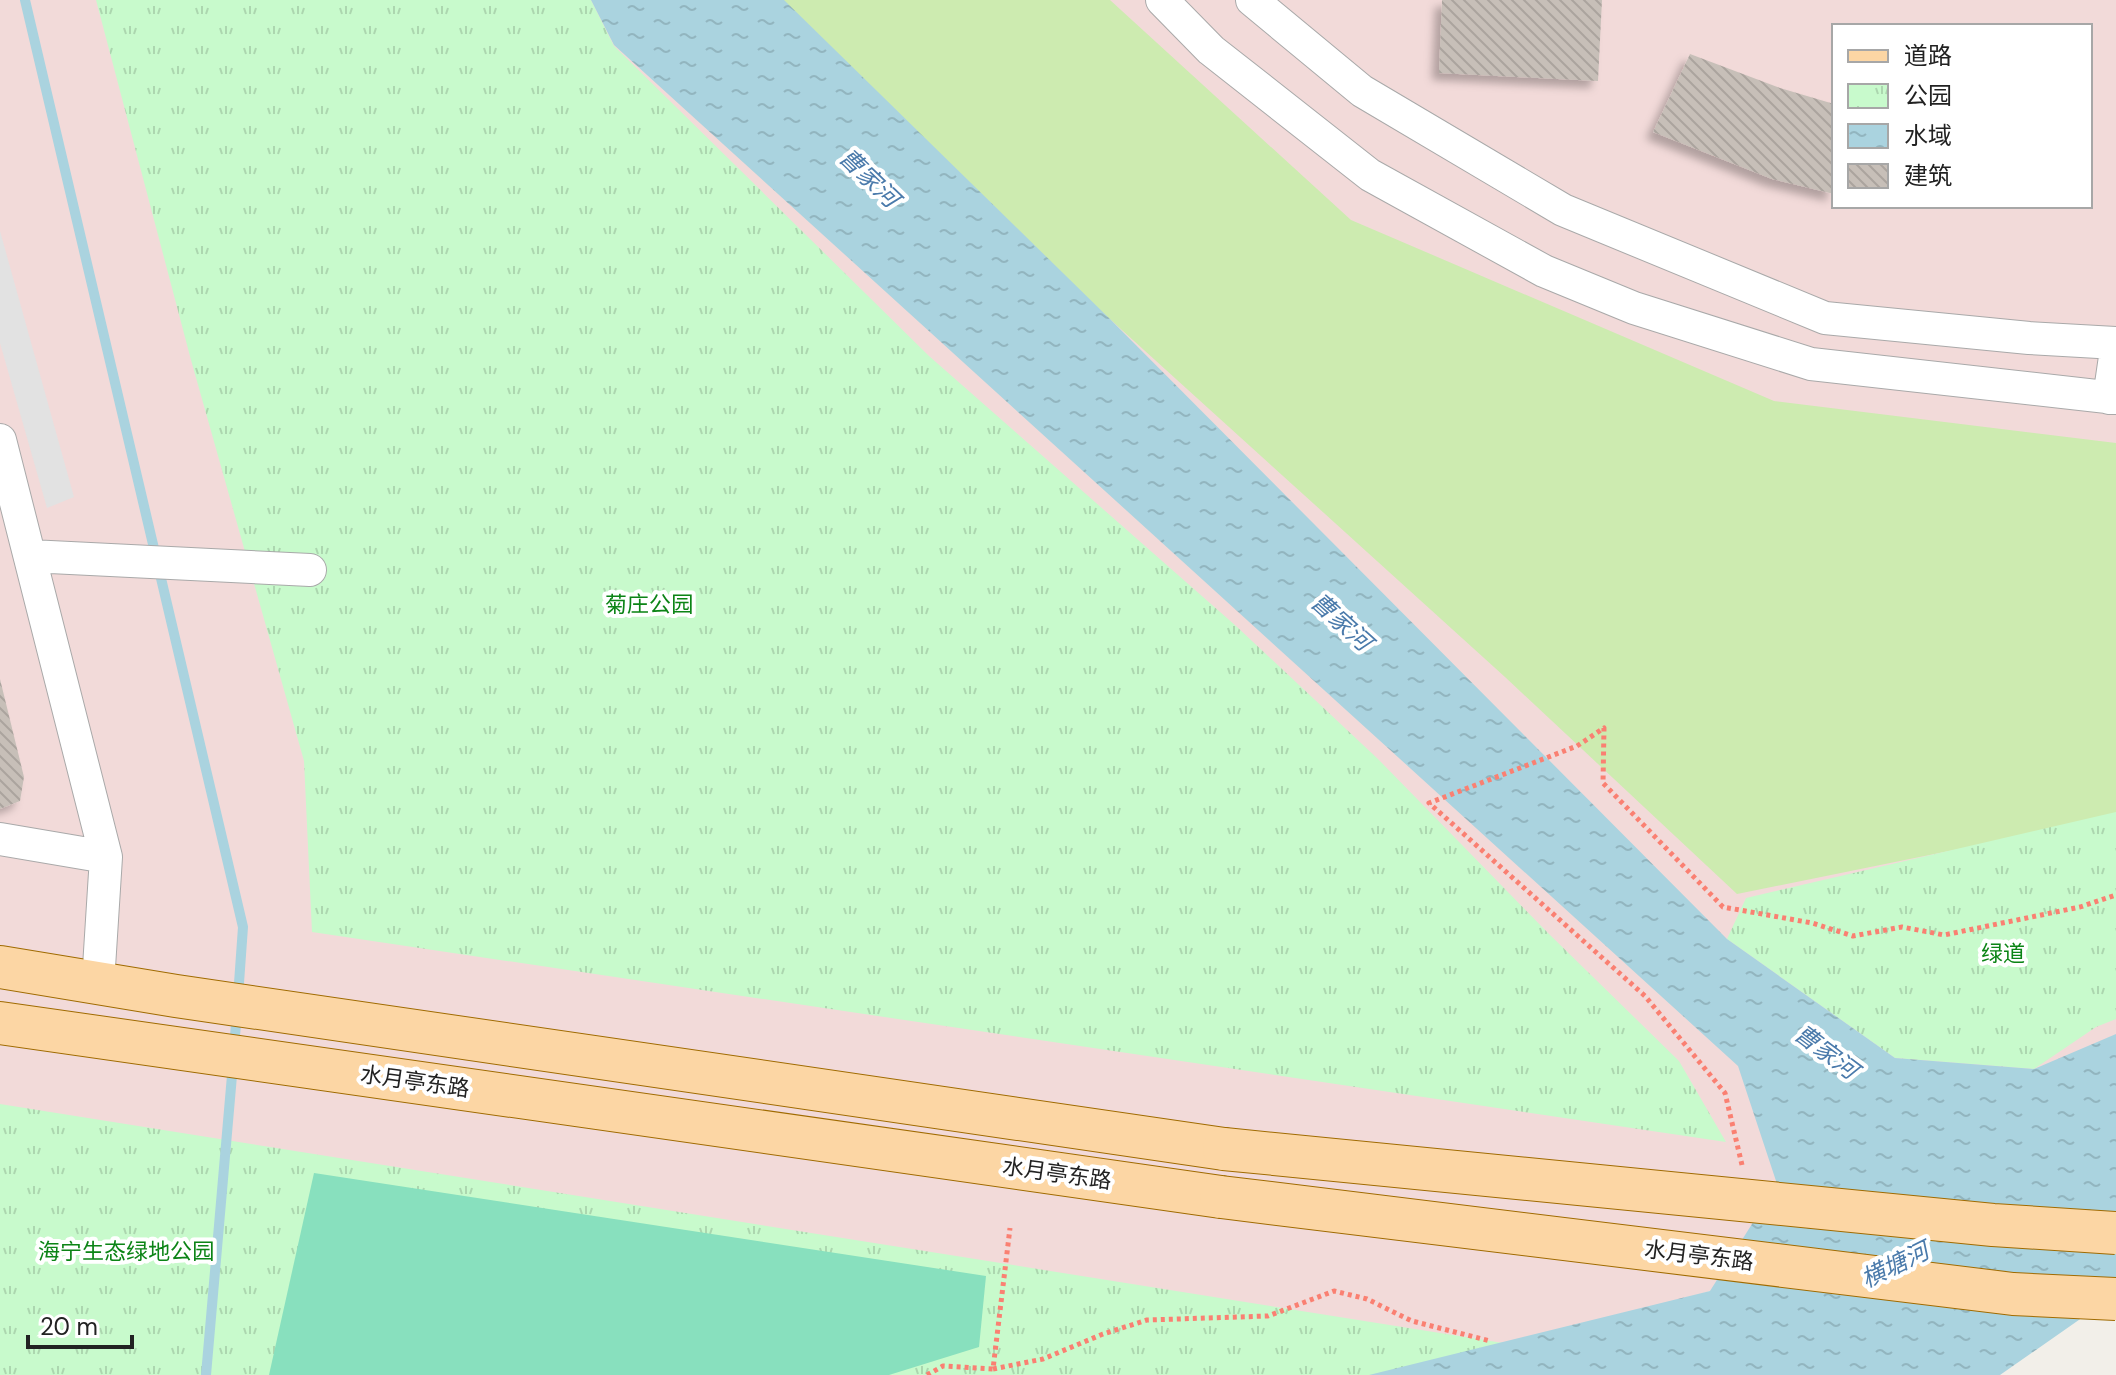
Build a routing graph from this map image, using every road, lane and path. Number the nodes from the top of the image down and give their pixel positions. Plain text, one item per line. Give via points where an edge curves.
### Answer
1 (1162, 0) edge
2 (1252, 0) edge
3 (2116, 343) edge
4 (2116, 350) edge
5 (2113, 398) edge
6 (0, 440) edge
7 (30, 556) junction
8 (310, 570) dead end
9 (0, 839) edge
10 (106, 857) junction
11 (2116, 895) edge
12 (0, 967) edge
13 (98, 983) junction
14 (0, 1023) edge
15 (1742, 1167) dead end
16 (1010, 1228) dead end
17 (2116, 1233) edge
18 (2116, 1299) edge
19 (1490, 1341) dead end
20 (993, 1369) junction
21 (927, 1375) edge

1 - 5 street via 1211,50 1370,175 1544,271 1634,308 1811,364
2 - 3 street via 1362,91 1563,210 1825,318
4 - 5 street
6 - 7 street
7 - 8 street
7 - 10 street
9 - 10 street
10 - 13 street
11 - 15 path via 1944,935 1902,927 1853,936 1723,907 1603,783 1604,728 1577,746 1429,803 1645,996 1725,1093
12 - 13 main road
13 - 17 main road, bridge via 1224,1149
14 - 18 main road, 水月亭东路, bridge via 1221,1197 1997,1292
16 - 20 path
19 - 20 path via 1412,1321 1367,1299 1334,1291 1268,1316 1147,1320 1043,1359
20 - 21 path via 943,1366

